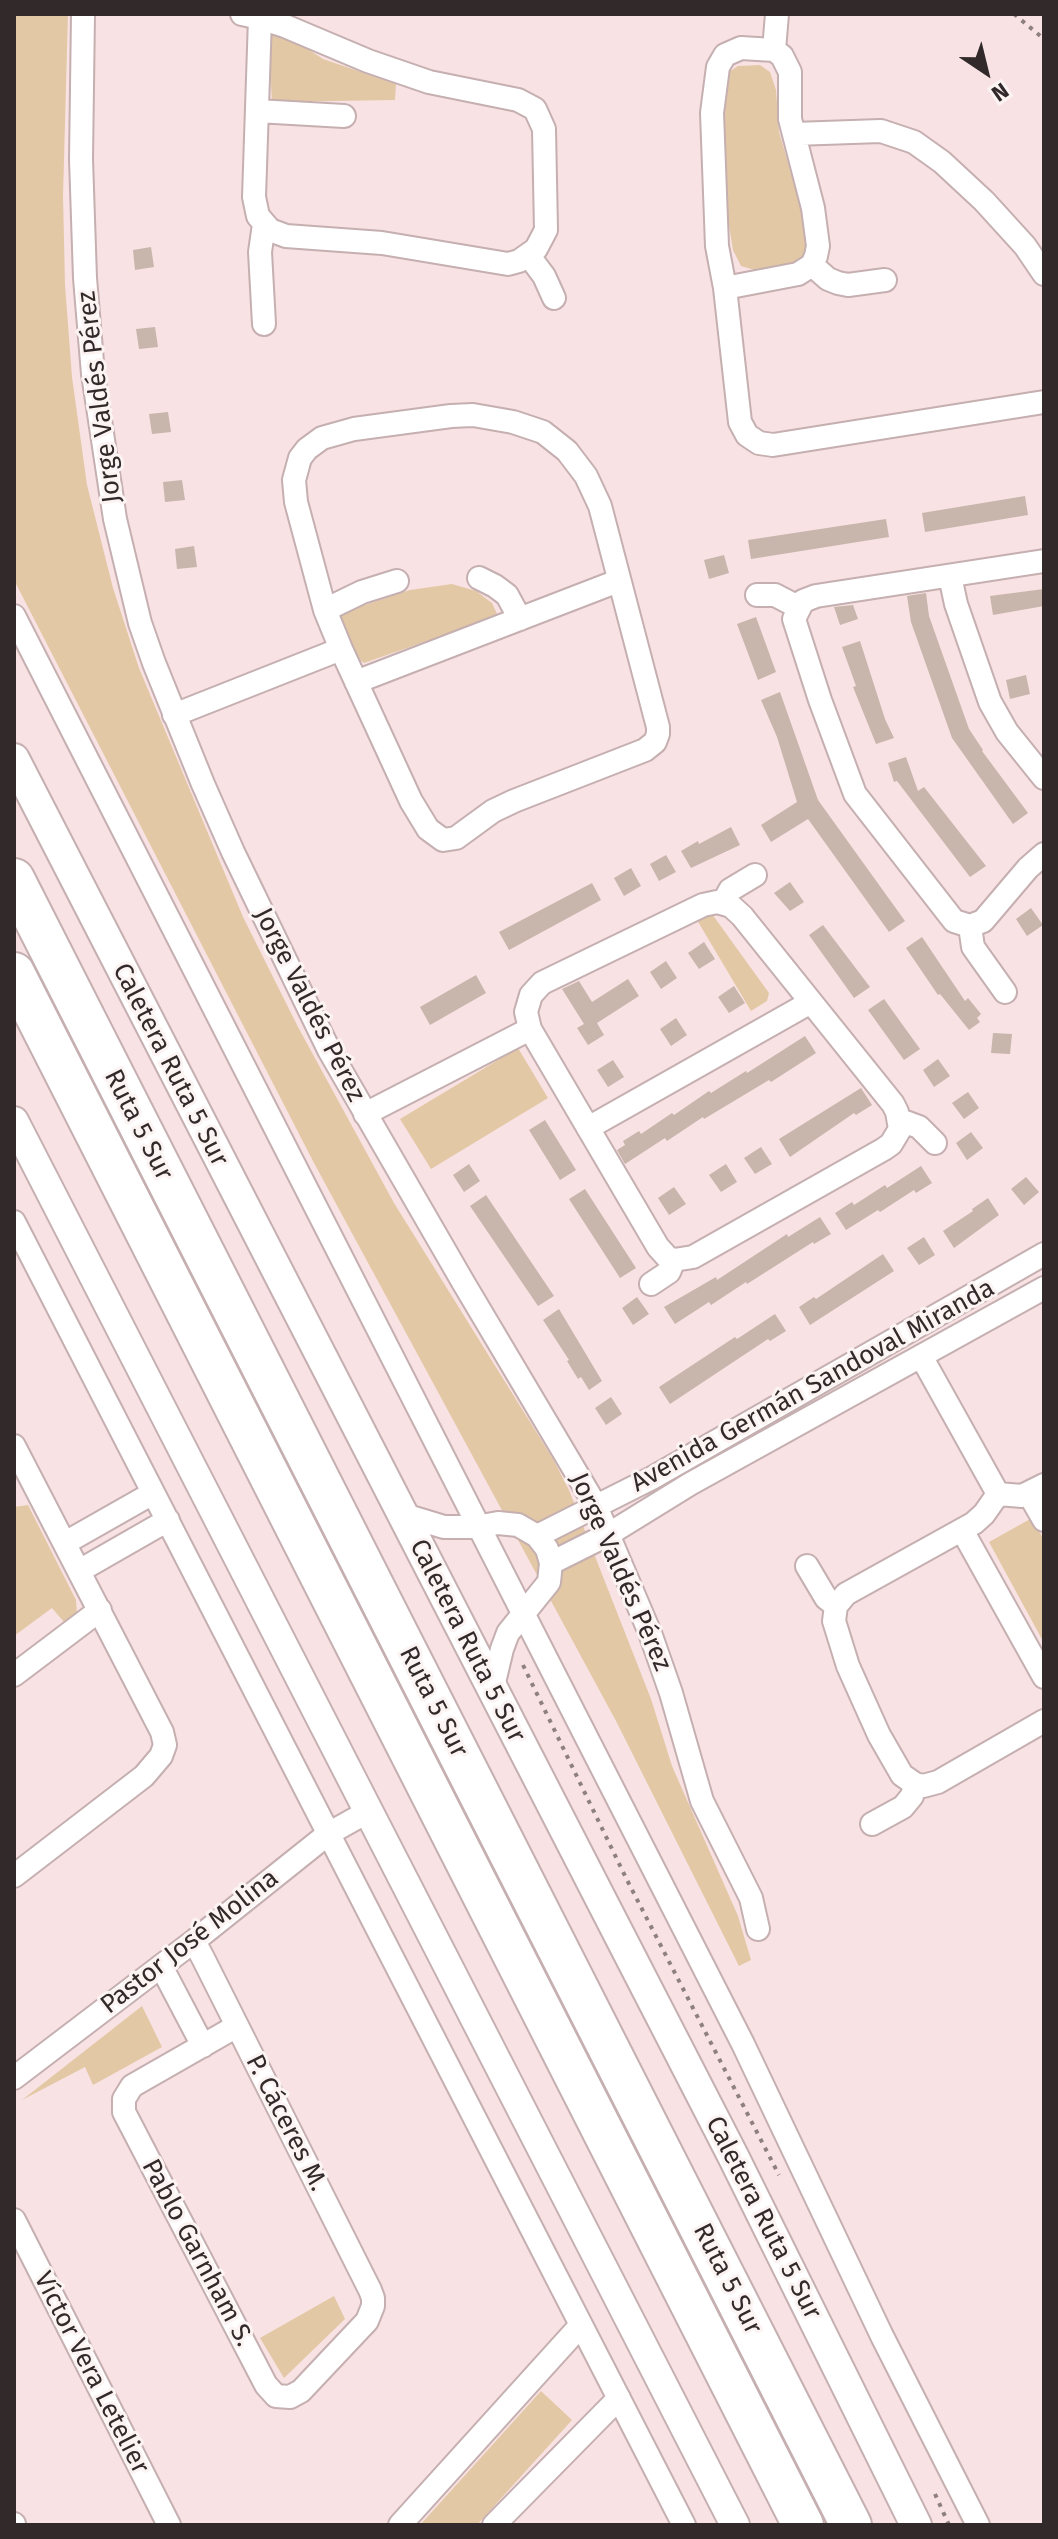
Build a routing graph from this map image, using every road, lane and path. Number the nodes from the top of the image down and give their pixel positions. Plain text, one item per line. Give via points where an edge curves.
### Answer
1 (83, 14) edge
2 (777, 14) edge
3 (1014, 14) edge
4 (251, 16) edge
5 (1044, 39) edge
6 (774, 50) junction
7 (257, 111) junction
8 (344, 116) dead end
9 (794, 134) junction
10 (264, 224) junction
11 (529, 256) junction
12 (812, 265) junction
13 (1044, 274) edge
14 (885, 280) dead end
15 (725, 288) junction
16 (554, 298) dead end
17 (264, 324) dead end
18 (1044, 402) edge
19 (1044, 561) edge
20 (950, 576) junction
21 (479, 578) dead end
22 (397, 581) dead end
23 (618, 581) junction
24 (757, 595) dead end
25 (798, 607) junction
26 (325, 610) junction
27 (14, 616) edge
28 (520, 619) junction
29 (341, 649) junction
30 (356, 682) junction
31 (174, 715) junction
32 (14, 759) edge
33 (1044, 778) edge
34 (1044, 854) edge
35 (755, 875) dead end
36 (14, 879) edge
37 (723, 903) junction
38 (970, 926) junction
39 (14, 973) edge
40 (1005, 992) dead end
41 (811, 1002) junction
42 (530, 1029) junction
43 (365, 1114) junction
44 (900, 1120) junction
45 (14, 1121) edge
46 (588, 1128) junction
47 (935, 1143) dead end
48 (14, 1222) edge
49 (1044, 1254) edge
50 (674, 1260) junction
51 (651, 1284) dead end
52 (1044, 1288) edge
53 (921, 1356) junction
54 (785, 1402) junction
55 (798, 1425) junction
56 (14, 1446) edge
57 (21, 1478) edge
58 (1037, 1489) edge
59 (153, 1493) junction
60 (998, 1494) junction
61 (596, 1506) junction
62 (401, 1514) junction
63 (168, 1520) junction
64 (1044, 1520) edge
65 (479, 1527) junction
66 (962, 1530) junction
67 (609, 1534) junction
68 (537, 1536) junction
69 (65, 1543) junction
70 (551, 1563) junction
71 (807, 1566) dead end
72 (79, 1571) junction
73 (836, 1606) junction
74 (100, 1610) junction
75 (517, 1621) junction
76 (14, 1675) edge
77 (1044, 1677) edge
78 (492, 1691) junction
79 (1044, 1721) edge
80 (915, 1784) junction
81 (369, 1811) junction
82 (872, 1824) dead end
83 (328, 1834) junction
84 (14, 1876) edge
85 (758, 1929) dead end
86 (194, 1941) junction
87 (161, 1966) junction
88 (237, 2026) junction
89 (203, 2046) junction
90 (14, 2078) edge
91 (783, 2183) dead end
92 (14, 2220) edge
93 (581, 2325) junction
94 (284, 2398) joint
95 (619, 2398) junction
96 (931, 2485) dead end
97 (497, 2524) edge
98 (169, 2525) edge
99 (400, 2525) edge
100 (684, 2525) edge
101 (735, 2525) edge
102 (803, 2525) edge
103 (851, 2525) edge
104 (916, 2525) edge
105 (949, 2525) edge
106 (978, 2525) edge

1 - 31 street, Jorge Valdés Pérez via 85,263 99,425 127,572
2 - 6 street
3 - 5 path
4 - 7 street
4 - 11 street via 398,72 535,109 544,129 546,230
6 - 9 street via 790,72
6 - 15 street via 733,51 717,73 713,176
7 - 8 street
7 - 10 street via 254,197
9 - 12 street via 813,208 818,246
9 - 13 street via 881,131 914,142 984,201
10 - 11 street via 286,236 382,243 496,263
10 - 17 street
11 - 16 street
12 - 14 street via 838,283
12 - 15 street via 798,274
15 - 18 street via 740,422 759,443
19 - 20 street
20 - 25 street via 816,596
20 - 33 street via 990,702
21 - 28 street via 507,595
22 - 26 street
23 - 26 street via 600,506 567,451 529,426 495,417 451,416 331,435 300,458 294,491
23 - 28 street
23 - 30 street via 658,727 655,742 493,811 456,838 438,838 422,821
24 - 25 street via 775,595
25 - 38 street via 795,626 855,794 954,921
26 - 29 street
27 - 65 street
28 - 30 street
29 - 30 street
29 - 31 street
31 - 43 street, Jorge Valdés Pérez via 271,932
32 - 62 main road, Caletera Ruta 5 Sur
34 - 38 street via 983,921
35 - 37 street via 730,890
36 - 103 highway, Ruta 5 Sur
37 - 41 street via 742,916
37 - 42 street via 703,905 542,983 527,1003
38 - 40 street via 973,947
39 - 102 highway, Ruta 5 Sur
41 - 44 street via 893,1104
41 - 46 street
42 - 43 street
42 - 46 street
43 - 61 street, Jorge Valdés Pérez
44 - 47 street via 919,1127
44 - 50 street via 896,1137 884,1149 693,1257
45 - 81 street
46 - 50 street via 658,1247
48 - 59 street
49 - 54 street, Avenida Germán Sandoval Miranda
50 - 51 street via 669,1272
52 - 53 street, Avenida Germán Sandoval Miranda
53 - 55 street, Avenida Germán Sandoval Miranda
53 - 60 street
54 - 55 street
54 - 61 street, Avenida Germán Sandoval Miranda
55 - 67 street, Avenida Germán Sandoval Miranda
56 - 57 street
57 - 69 street
58 - 60 street via 1013,1497
58 - 64 street
59 - 63 street
59 - 69 street
60 - 66 street via 984,1514
61 - 67 street, Jorge Valdés Pérez
61 - 68 street, Avenida Germán Sandoval Miranda
62 - 65 street via 444,1527
62 - 78 main road, Caletera Ruta 5 Sur
63 - 72 street
63 - 83 street
65 - 68 street via 508,1523
65 - 75 street
66 - 73 street via 846,1594
66 - 77 street
67 - 70 street, Avenida Germán Sandoval Miranda
67 - 85 street, Jorge Valdés Pérez via 661,1663 702,1801 751,1898
68 - 70 street
69 - 72 street
70 - 75 street via 549,1582
71 - 73 street
72 - 74 street
73 - 80 street via 834,1621 863,1701 898,1769
74 - 76 street
74 - 84 street via 165,1745 144,1776
75 - 78 street via 502,1649
75 - 91 path via 528,1678
75 - 106 street via 749,2056
78 - 104 main road, Caletera Ruta 5 Sur via 726,2142
79 - 80 street via 938,1782
80 - 82 street via 903,1807
81 - 83 street, Pastor José Molina
81 - 101 street
83 - 86 street, Pastor José Molina
83 - 93 street
86 - 87 street, Pastor José Molina
86 - 88 street, P. Cáceres M.
87 - 89 street
87 - 90 street, Pastor José Molina
88 - 89 street
88 - 94 street, P. Cáceres M. via 370,2290 373,2306 367,2321 301,2391
89 - 94 street, Pablo Garnham S. via 132,2086 124,2099 126,2118 266,2385
92 - 98 street, Víctor Vera Letelier
93 - 95 street
93 - 99 street
95 - 97 street
95 - 100 street
96 - 105 path

